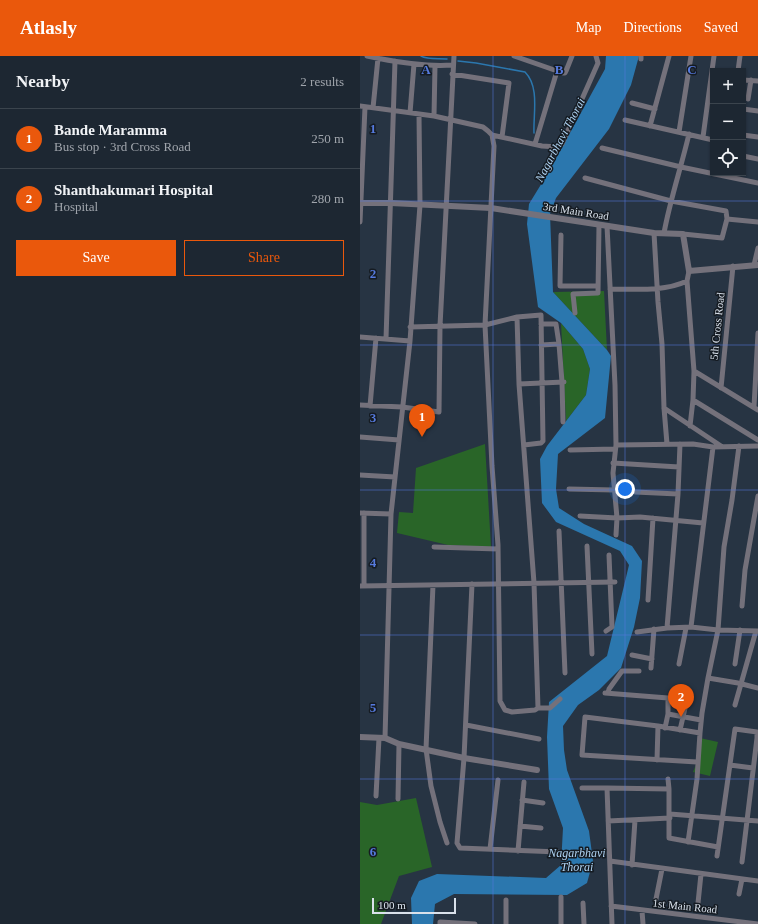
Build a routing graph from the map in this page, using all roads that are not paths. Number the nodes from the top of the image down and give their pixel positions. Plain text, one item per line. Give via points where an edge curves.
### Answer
1 (367, 56) edge
2 (454, 56) edge
3 (514, 56) edge
4 (572, 56) edge
5 (596, 56) edge
6 (669, 56) edge
7 (691, 56) edge
8 (714, 56) edge
9 (740, 56) edge
10 (378, 58) junction
11 (395, 60) junction
12 (414, 64) junction
13 (452, 65) junction
14 (435, 66) junction
15 (738, 68) edge
16 (557, 71) junction
17 (452, 74) junction
18 (746, 80) edge
19 (751, 80) junction
20 (758, 81) edge
21 (748, 99) dead end
22 (632, 103) dead end
23 (363, 107) edge
24 (374, 108) junction
25 (655, 109) junction
26 (746, 109) edge
27 (393, 111) junction
28 (758, 111) edge
29 (410, 113) junction
30 (419, 114) junction
31 (434, 116) junction
32 (451, 120) junction
33 (625, 120) dead end
34 (650, 126) junction
35 (679, 132) junction
36 (689, 134) junction
37 (746, 135) edge
38 (492, 136) junction
39 (502, 137) junction
40 (703, 137) junction
41 (758, 137) edge
42 (710, 139) edge
43 (535, 144) junction
44 (602, 148) dead end
45 (746, 157) edge
46 (758, 159) edge
47 (681, 167) junction
48 (710, 172) edge
49 (730, 176) edge
50 (585, 178) dead end
51 (758, 183) edge
52 (671, 200) junction
53 (360, 203) edge
54 (391, 203) junction
55 (420, 205) junction
56 (446, 206) junction
57 (492, 208) junction
58 (727, 219) junction
59 (360, 222) edge
60 (758, 222) edge
61 (599, 225) junction
62 (607, 226) junction
63 (654, 233) junction
64 (664, 233) junction
65 (684, 234) junction
66 (561, 235) dead end
67 (758, 248) edge
68 (756, 265) edge
69 (733, 266) junction
70 (689, 271) junction
71 (687, 281) junction
72 (598, 286) junction
73 (657, 288) junction
74 (610, 289) junction
75 (575, 313) dead end
76 (517, 317) junction
77 (541, 324) junction
78 (485, 325) junction
79 (440, 326) junction
80 (410, 327) junction
81 (758, 333) edge
82 (360, 337) edge
83 (376, 338) junction
84 (386, 339) junction
85 (410, 341) junction
86 (559, 344) junction
87 (541, 345) junction
88 (694, 371) junction
89 (564, 382) junction
90 (542, 383) junction
91 (519, 384) junction
92 (721, 388) junction
93 (693, 400) junction
94 (360, 405) edge
95 (370, 406) junction
96 (402, 408) junction
97 (664, 408) junction
98 (756, 408) edge
99 (563, 422) dead end
100 (690, 426) junction
101 (360, 437) edge
102 (399, 440) junction
103 (758, 440) edge
104 (667, 444) junction
105 (680, 444) junction
106 (524, 445) junction
107 (739, 446) junction
108 (758, 446) edge
109 (615, 447) junction
110 (712, 447) junction
111 (722, 447) junction
112 (570, 450) dead end
113 (613, 463) junction
114 (679, 467) junction
115 (360, 475) edge
116 (395, 477) junction
117 (569, 490) dead end
118 (614, 490) junction
119 (635, 492) dead end
120 (678, 494) junction
121 (758, 496) edge
122 (362, 513) edge
123 (391, 514) junction
124 (580, 516) dead end
125 (617, 518) junction
126 (653, 518) junction
127 (676, 520) junction
128 (703, 523) junction
129 (558, 531) dead end
130 (616, 535) dead end
131 (587, 546) dead end
132 (434, 547) dead end
133 (498, 549) junction
134 (609, 555) dead end
135 (589, 582) junction
136 (613, 582) junction
137 (534, 583) junction
138 (561, 583) junction
139 (472, 584) junction
140 (499, 584) junction
141 (433, 585) junction
142 (362, 586) edge
143 (389, 586) junction
144 (648, 600) dead end
145 (742, 606) dead end
146 (667, 628) junction
147 (689, 628) junction
148 (654, 629) junction
149 (718, 630) junction
150 (740, 630) junction
151 (606, 631) dead end
152 (757, 631) edge
153 (637, 632) dead end
154 (592, 654) dead end
155 (632, 655) dead end
156 (652, 659) junction
157 (680, 664) dead end
158 (735, 664) dead end
159 (651, 668) dead end
160 (640, 671) dead end
161 (565, 673) dead end
162 (708, 678) junction
163 (740, 684) junction
164 (758, 688) edge
165 (560, 700) dead end
166 (686, 704) dead end
167 (735, 705) dead end
168 (538, 708) junction
169 (668, 714) junction
170 (683, 716) junction
171 (702, 720) junction
172 (466, 724) junction
173 (658, 726) junction
174 (665, 728) junction
175 (680, 730) junction
176 (700, 733) junction
177 (360, 737) edge
178 (382, 738) junction
179 (758, 738) edge
180 (539, 739) dead end
181 (399, 744) junction
182 (426, 749) junction
183 (464, 758) junction
184 (657, 760) junction
185 (697, 762) junction
186 (730, 765) junction
187 (755, 765) edge
188 (538, 770) dead end
189 (668, 778) dead end
190 (498, 780) dead end
191 (524, 782) dead end
192 (582, 788) dead end
193 (607, 788) junction
194 (669, 789) junction
195 (376, 796) dead end
196 (398, 799) dead end
197 (522, 800) junction
198 (543, 803) dead end
199 (692, 815) junction
200 (670, 816) junction
201 (722, 818) junction
202 (747, 819) junction
203 (635, 820) junction
204 (608, 821) junction
205 (758, 821) edge
206 (520, 826) junction
207 (541, 828) dead end
208 (688, 842) junction
209 (447, 843) dead end
210 (718, 847) junction
211 (490, 849) junction
212 (518, 851) junction
213 (559, 852) dead end
214 (717, 856) dead end
215 (610, 861) junction
216 (742, 862) dead end
217 (632, 865) junction
218 (662, 868) junction
219 (701, 874) junction
220 (742, 879) junction
221 (758, 881) edge
222 (739, 894) dead end
223 (560, 897) dead end
224 (656, 899) dead end
225 (506, 900) dead end
226 (583, 903) dead end
227 (698, 903) dead end
228 (611, 906) junction
229 (642, 911) junction
230 (440, 924) edge
231 (457, 924) edge
232 (475, 924) edge
233 (506, 924) edge
234 (562, 924) edge
235 (584, 924) edge
236 (612, 924) edge
237 (643, 924) edge
238 (758, 924) edge

1 - 10 street
2 - 13 street
3 - 16 street
4 - 16 street via 565,73
5 - 43 street via 598,63 562,144 558,147
6 - 25 street
7 - 35 street
8 - 40 street
9 - 15 street
10 - 11 street
10 - 24 street
11 - 12 street
11 - 27 street
12 - 14 street
12 - 29 street
13 - 14 street
13 - 17 street
14 - 31 street
16 - 43 street
17 - 32 street
17 - 39 street via 509,83
18 - 19 street
19 - 20 street
19 - 21 street
22 - 25 street
23 - 24 street
23 - 53 street
24 - 27 street
25 - 34 street
26 - 28 street
27 - 29 street
27 - 54 street
29 - 30 street
30 - 31 street
30 - 55 street
31 - 32 street
32 - 38 street via 483,127
32 - 56 street
33 - 34 street
34 - 35 street
35 - 36 street
36 - 40 street
36 - 47 street
37 - 41 street
38 - 39 street
38 - 57 street
39 - 43 street
40 - 42 street
44 - 47 street
45 - 46 street
47 - 48 street
47 - 52 street
49 - 51 street
50 - 52 street
52 - 58 street via 726,211
52 - 64 street
53 - 54 street, 3rd Main Road
53 - 59 street
54 - 55 street, 3rd Main Road
54 - 84 street
55 - 56 street, 3rd Main Road
55 - 80 street
56 - 57 street, 3rd Main Road
56 - 79 street
57 - 61 street, 3rd Main Road
57 - 78 street
58 - 60 street
58 - 65 street via 722,238
61 - 62 street, 3rd Main Road
61 - 72 street
62 - 63 street, 3rd Main Road
62 - 74 street
63 - 64 street, 3rd Main Road
63 - 73 street
64 - 65 street, 3rd Main Road
65 - 70 street
66 - 72 street via 560,286
67 - 68 street
68 - 69 street
69 - 70 street
69 - 92 street, 5th Cross Road
70 - 71 street
71 - 73 street via 677,286
71 - 88 street
72 - 75 street via 598,294 573,294
73 - 74 street
73 - 97 street
74 - 109 street
76 - 77 street via 541,315
76 - 78 street
76 - 91 street
77 - 86 street via 556,324
77 - 87 street
78 - 79 street
78 - 133 street
79 - 80 street
79 - 96 street via 439,412
80 - 85 street
81 - 98 street
82 - 83 street
83 - 84 street
83 - 95 street
84 - 85 street
85 - 96 street
86 - 87 street
86 - 89 street
87 - 90 street
88 - 92 street
88 - 93 street
89 - 90 street
89 - 99 street
90 - 91 street
90 - 106 street via 544,441
91 - 106 street
92 - 98 street
93 - 100 street
93 - 103 street
94 - 95 street
95 - 96 street
96 - 102 street
97 - 100 street
97 - 104 street
100 - 111 street
101 - 102 street
102 - 116 street
104 - 105 street
104 - 109 street
105 - 110 street
105 - 114 street
106 - 137 street
107 - 108 street
107 - 111 street
107 - 149 street via 724,548
109 - 112 street
109 - 113 street
110 - 111 street
110 - 128 street
113 - 114 street
113 - 118 street
114 - 120 street
115 - 116 street
116 - 123 street
117 - 118 street
118 - 125 street
119 - 120 street
120 - 127 street
121 - 145 street via 744,575
122 - 123 street
122 - 142 street
123 - 143 street
124 - 125 street
125 - 126 street
125 - 130 street
126 - 127 street
126 - 144 street
127 - 128 street
127 - 146 street
128 - 147 street
129 - 138 street
131 - 135 street
132 - 133 street
133 - 140 street
134 - 136 street
135 - 136 street
135 - 138 street
135 - 154 street
136 - 151 street via 612,627
137 - 138 street
137 - 140 street
137 - 168 street
138 - 161 street
139 - 140 street
139 - 141 street
139 - 172 street
140 - 168 street via 500,701 506,710 512,712
141 - 143 street
141 - 182 street
142 - 143 street
143 - 178 street
146 - 147 street
146 - 148 street
147 - 149 street
147 - 157 street
148 - 153 street
148 - 156 street
149 - 150 street
149 - 162 street
150 - 152 street
150 - 158 street
152 - 163 street
155 - 156 street
156 - 159 street
160 - 169 street via 622,671 607,693 668,698
162 - 163 street
162 - 171 street
163 - 164 street
163 - 167 street
165 - 168 street via 550,708
166 - 170 street
169 - 170 street
169 - 174 street
170 - 171 street
170 - 175 street
171 - 176 street
172 - 180 street
172 - 183 street
173 - 174 street
173 - 184 street
173 - 184 street via 585,717 582,755
174 - 175 street
175 - 176 street
176 - 185 street
177 - 178 street
178 - 181 street
178 - 195 street
179 - 186 street via 757,732 735,729
179 - 187 street
181 - 182 street
181 - 196 street
182 - 183 street
182 - 209 street via 431,786
183 - 188 street
183 - 211 street via 457,843 460,848
184 - 185 street
185 - 199 street
186 - 187 street
186 - 201 street
187 - 202 street
189 - 194 street
190 - 211 street
191 - 197 street
192 - 193 street
193 - 194 street
193 - 204 street
194 - 200 street
197 - 198 street
197 - 206 street
199 - 200 street
199 - 201 street
199 - 208 street
200 - 203 street
200 - 208 street via 669,838
201 - 202 street
201 - 210 street
202 - 205 street
202 - 216 street
203 - 204 street
203 - 217 street
204 - 215 street
206 - 207 street
206 - 212 street
208 - 210 street
210 - 214 street
211 - 212 street
212 - 213 street
215 - 217 street
215 - 228 street
217 - 218 street
218 - 219 street
218 - 224 street
219 - 220 street
219 - 227 street
220 - 221 street
220 - 222 street
223 - 234 street
225 - 233 street
226 - 235 street
228 - 229 street, 1st Main Road
228 - 236 street
229 - 237 street
229 - 238 street, 1st Main Road
230 - 231 street
231 - 232 street

